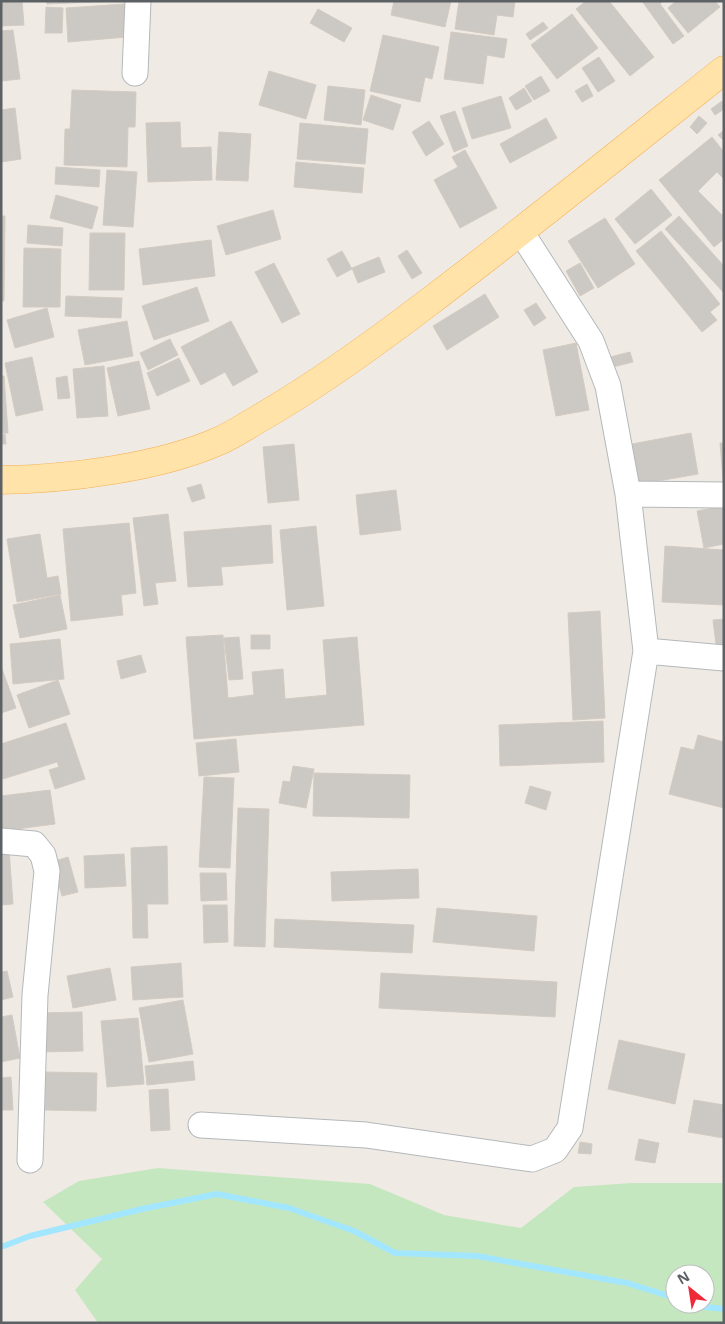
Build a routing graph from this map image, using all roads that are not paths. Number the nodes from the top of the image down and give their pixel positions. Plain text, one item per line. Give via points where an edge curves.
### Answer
1 (138, 1) edge
2 (724, 70) edge
3 (135, 73) dead end
4 (521, 232) junction
5 (1, 480) edge
6 (628, 494) junction
7 (724, 495) edge
8 (646, 651) junction
9 (724, 658) edge
10 (1, 841) edge
11 (201, 1125) dead end
12 (30, 1160) dead end

1 - 3 street
2 - 4 main road
4 - 5 main road via 358,355 296,397 219,441 128,467 42,479
4 - 6 street via 591,341 608,386
6 - 7 street
6 - 8 street
8 - 9 street
8 - 11 street via 570,1128 555,1150 532,1159 366,1134
10 - 12 street via 34,844 43,854 47,871 35,995

